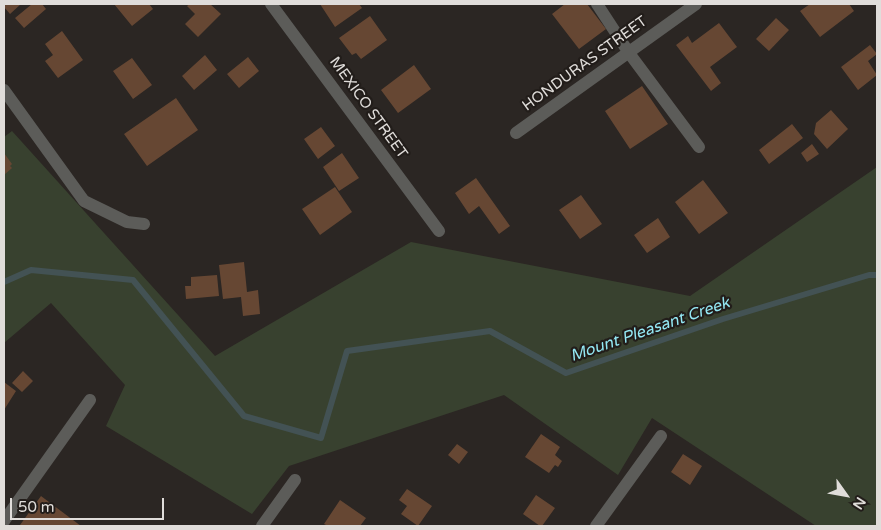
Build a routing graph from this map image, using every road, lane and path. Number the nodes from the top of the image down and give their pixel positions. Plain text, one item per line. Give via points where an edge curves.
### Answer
1 (271, 4) edge
2 (597, 4) edge
3 (696, 4) edge
4 (629, 53) junction
5 (4, 90) edge
6 (516, 133) dead end
7 (699, 147) dead end
8 (144, 224) dead end
9 (440, 231) dead end
10 (90, 400) dead end
11 (661, 436) dead end
12 (295, 480) dead end
13 (4, 521) edge
14 (262, 526) edge
15 (596, 526) edge

1 - 9 street, MEXICO STREET
2 - 4 street
3 - 4 street, HONDURAS STREET
4 - 6 street, HONDURAS STREET
4 - 7 street
5 - 8 street via 84,201 127,222
10 - 13 street
11 - 15 street
12 - 14 street

